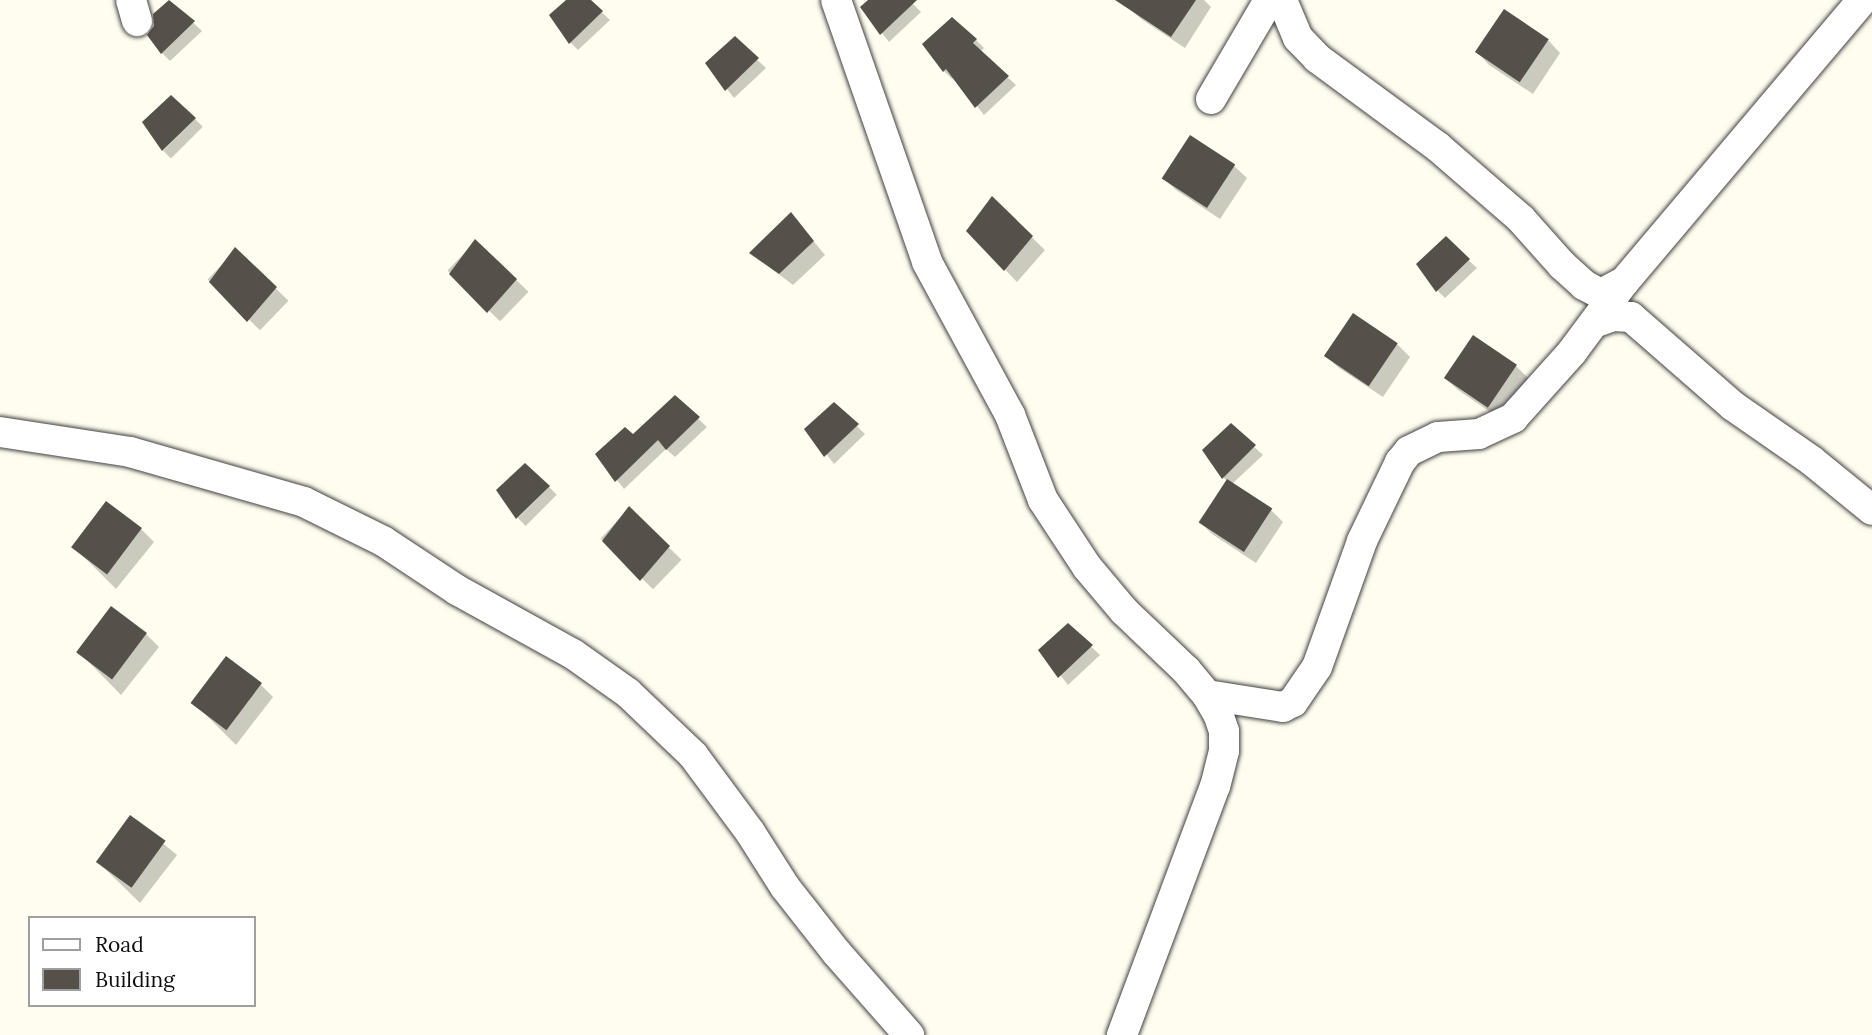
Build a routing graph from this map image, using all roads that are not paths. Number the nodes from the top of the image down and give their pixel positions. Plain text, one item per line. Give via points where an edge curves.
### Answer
1 (836, 0) edge
2 (1269, 0) edge
3 (1282, 0) edge
4 (1862, 0) edge
5 (1210, 99) dead end
6 (1624, 282) junction
7 (1594, 323) junction
8 (0, 432) edge
9 (1872, 510) edge
10 (1207, 695) junction
11 (909, 1035) edge
12 (1122, 1035) edge

1 - 10 street via 927,262 1010,415 1043,500 1087,567 1124,611
2 - 5 street
3 - 6 street via 1298,37 1317,58 1438,147 1521,219 1584,285 1601,293
4 - 6 street
6 - 7 street
7 - 9 street via 1613,316 1631,317 1733,406
7 - 10 street via 1513,418 1479,434 1438,438 1405,456 1362,541 1317,667 1293,702 1283,707
8 - 11 street via 130,453 304,502 383,541 457,590 573,654 628,693 693,755 785,887
10 - 12 street via 1221,723 1224,751

